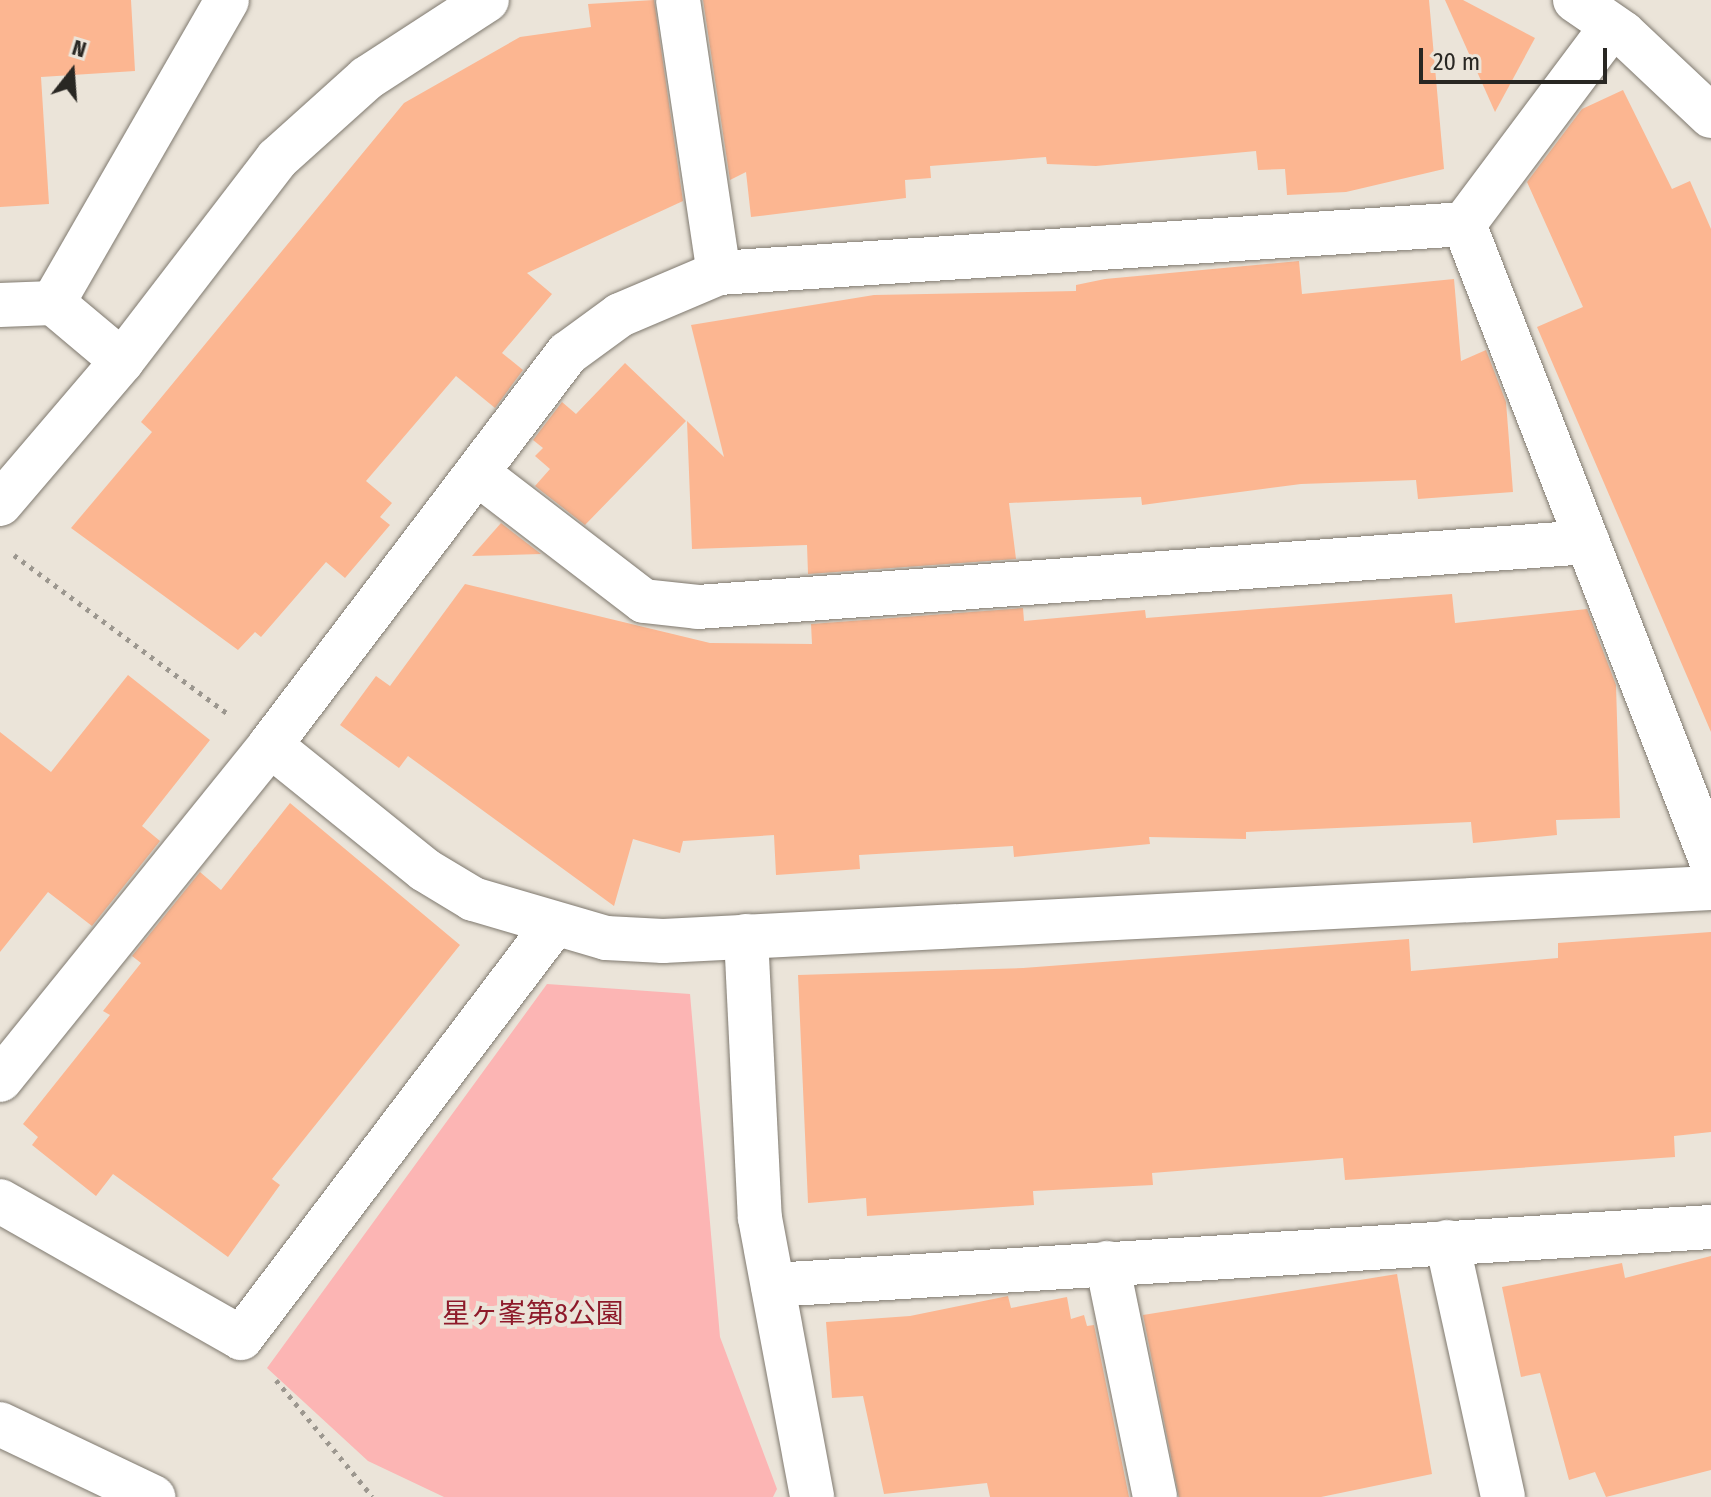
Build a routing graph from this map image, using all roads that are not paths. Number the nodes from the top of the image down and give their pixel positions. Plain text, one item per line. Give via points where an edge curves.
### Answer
1 (227, 0) edge
2 (487, 0) edge
3 (678, 0) edge
4 (1575, 0) edge
5 (1612, 26) junction
6 (1711, 116) edge
7 (1464, 224) junction
8 (719, 273) junction
9 (53, 303) junction
10 (0, 305) edge
11 (122, 361) junction
12 (477, 473) junction
13 (0, 504) edge
14 (1588, 542) junction
15 (270, 745) junction
16 (1711, 860) edge
17 (1711, 888) edge
18 (553, 926) junction
19 (746, 936) junction
20 (0, 1080) edge
21 (0, 1201) edge
22 (1711, 1227) edge
23 (1447, 1242) junction
24 (1107, 1263) junction
25 (773, 1285) junction
26 (0, 1424) edge
27 (153, 1497) edge
28 (812, 1497) edge
29 (1155, 1497) edge
30 (1503, 1497) edge

1 - 9 street
2 - 11 street via 367,78 277,159
3 - 8 street
4 - 5 street
5 - 6 street
5 - 7 street
7 - 8 street
7 - 14 street
8 - 12 street via 620,315 568,353
9 - 10 street
9 - 11 street
11 - 13 street
12 - 14 street via 644,601 698,607
12 - 15 street
14 - 16 street
15 - 18 street via 425,870 473,899
15 - 20 street
17 - 19 street
18 - 19 street via 663,941
18 - 21 street via 241,1338
19 - 25 street via 760,1218
22 - 23 street
23 - 24 street
23 - 30 street
24 - 25 street
24 - 29 street
25 - 28 street
26 - 27 street

